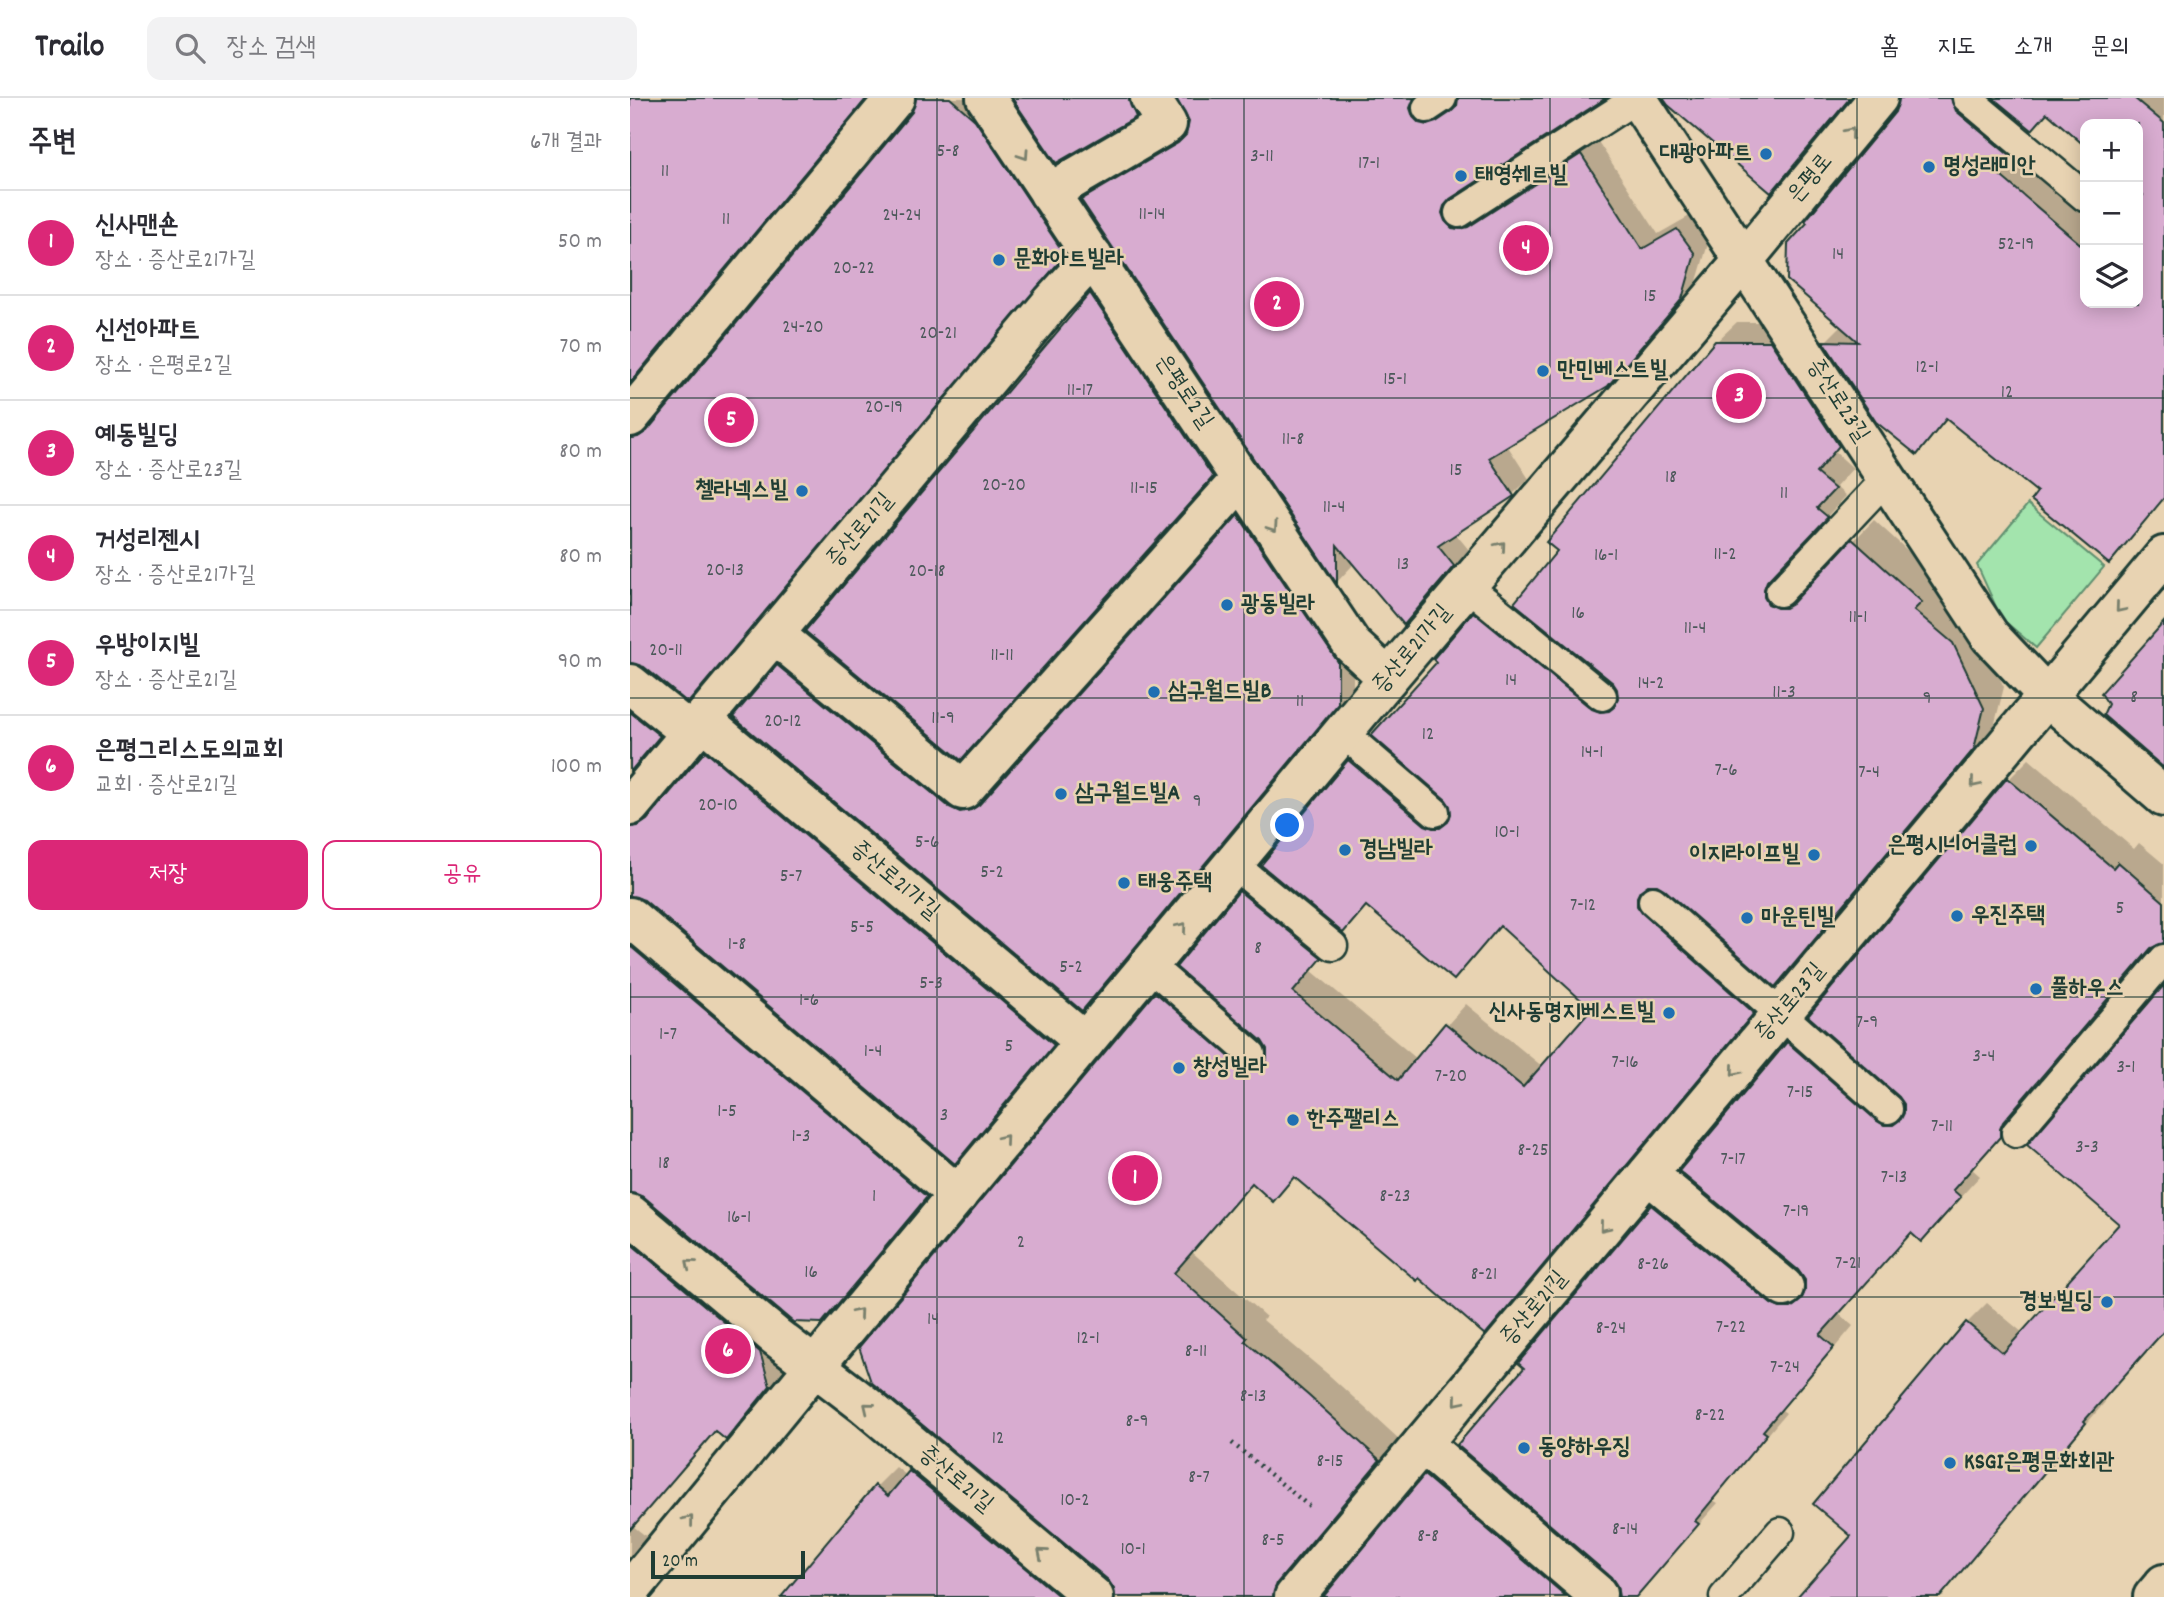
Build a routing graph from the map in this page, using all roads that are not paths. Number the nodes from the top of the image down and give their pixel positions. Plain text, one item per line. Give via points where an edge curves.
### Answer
1 (895, 98) edge
2 (986, 98) edge
3 (1637, 98) edge
4 (1878, 98) edge
5 (1967, 98) edge
6 (1158, 111) edge
7 (1049, 193) junction
8 (2080, 193) edge
9 (1459, 213) dead end
10 (1093, 257) junction
11 (1744, 260) junction
12 (630, 417) edge
13 (1887, 478) junction
14 (1241, 479) junction
15 (2164, 556) edge
16 (1467, 586) junction
17 (1780, 592) dead end
18 (774, 634) junction
19 (1388, 678) junction
20 (630, 684) edge
21 (1602, 696) dead end
22 (2047, 696) junction
23 (697, 727) junction
24 (1343, 733) junction
25 (2164, 796) edge
26 (630, 806) edge
27 (1435, 811) dead end
28 (1234, 865) junction
29 (1653, 901) dead end
30 (630, 917) edge
31 (1333, 946) dead end
32 (2164, 960) edge
33 (1149, 965) junction
34 (1781, 1015) junction
35 (1085, 1042) junction
36 (1251, 1054) dead end
37 (1888, 1109) dead end
38 (2016, 1133) dead end
39 (1648, 1174) junction
40 (958, 1195) junction
41 (630, 1214) edge
42 (1784, 1287) dead end
43 (815, 1366) junction
44 (1422, 1444) junction
45 (1780, 1532) dead end
46 (2164, 1584) edge
47 (630, 1591) edge
48 (1597, 1594) dead end
49 (1094, 1597) edge
50 (1294, 1597) edge
51 (1724, 1597) edge
52 (2153, 1597) edge

1 - 12 street
2 -> 7 street, 은평로2길
3 - 9 lane
3 - 11 street, 증산로23길
11 -> 4 street, 은평로
5 - 8 lane
6 - 7 street
7 - 10 street, 은평로2길
10 - 14 street, 은평로2길
10 - 18 street, 증산로21길
11 - 13 street, 증산로23길
16 -> 11 street, 증산로21가길
13 - 17 lane
13 - 22 street, 증산로23길 via 1990,636
14 - 18 street via 963,790
14 -> 19 street, 은평로2길 via 1352,645
15 -> 22 street, 증산로23길
16 - 19 street, 증산로21가길
16 - 21 lane
18 - 23 street, 증산로21길
19 - 24 street, 증산로21가길
20 - 23 street, 증산로21가길
22 - 25 street, 증산로23길
22 -> 34 street, 증산로23길
23 - 26 street, 증산로21길
23 - 35 street, 증산로21가길
24 - 27 lane
24 - 28 street, 증산로21가길
28 - 31 lane
33 -> 28 street, 증산로21가길
29 - 34 lane
30 - 40 street
32 - 38 lane
33 - 35 street, 증산로21가길
33 - 36 lane
34 - 37 lane
34 -> 39 street, 증산로23길
40 -> 35 street, 증산로21가길
39 - 42 street
39 -> 44 street, 증산로21길
43 -> 40 street, 증산로21가길
43 -> 41 street, 증산로21길
47 -> 43 street
49 -> 43 street, 증산로21길
44 - 48 street
44 - 50 street, 증산로21길
45 - 51 lane
46 - 52 street

